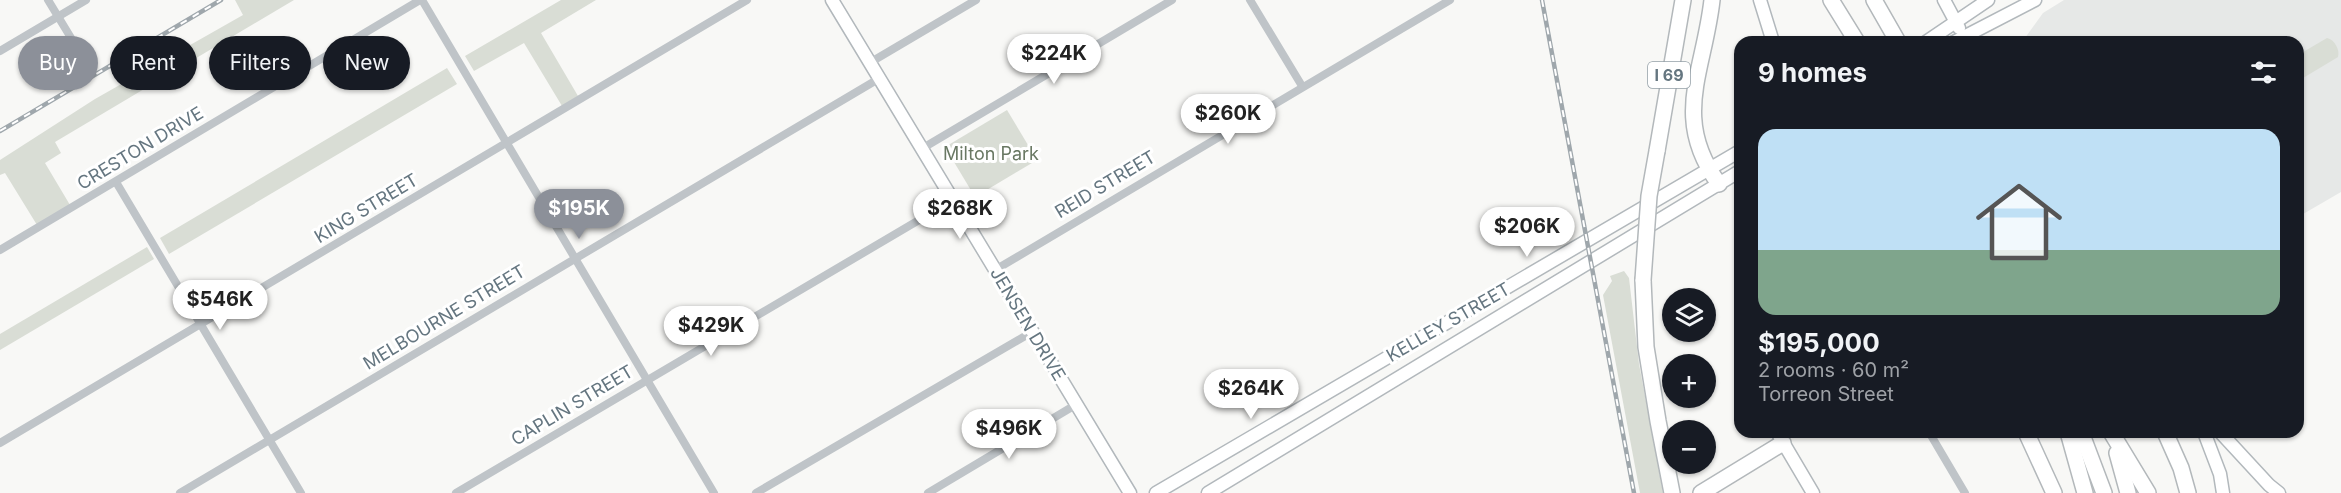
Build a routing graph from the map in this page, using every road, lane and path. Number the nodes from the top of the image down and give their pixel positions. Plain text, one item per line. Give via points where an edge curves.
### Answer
1 (48, 0) edge
2 (86, 0) edge
3 (421, 0) edge
4 (747, 0) edge
5 (832, 0) edge
6 (976, 0) edge
7 (1172, 0) edge
8 (1251, 0) edge
9 (1450, 0) edge
10 (1683, 0) edge
11 (1760, 0) edge
12 (1831, 0) edge
13 (1874, 0) edge
14 (1944, 0) edge
15 (1988, 0) edge
16 (2035, 0) edge
17 (1711, 4) edge
18 (58, 17) junction
19 (1956, 22) junction
20 (70, 36) edge
21 (1771, 36) edge
22 (1853, 36) edge
23 (1895, 36) edge
24 (1936, 36) edge
25 (1960, 36) edge
26 (1968, 36) edge
27 (0, 51) edge
28 (871, 63) junction
29 (880, 78) junction
30 (1302, 86) junction
31 (507, 144) junction
32 (923, 148) junction
33 (1734, 154) edge
34 (1708, 169) junction
35 (1734, 175) edge
36 (116, 182) junction
37 (1719, 184) junction
38 (953, 200) junction
39 (0, 250) edge
40 (575, 258) junction
41 (995, 270) junction
42 (201, 325) junction
43 (1032, 332) junction
44 (646, 379) junction
45 (1077, 404) junction
46 (1780, 438) edge
47 (1933, 438) edge
48 (2029, 438) edge
49 (2070, 438) edge
50 (2082, 438) edge
51 (2112, 438) edge
52 (2114, 438) edge
53 (2168, 438) edge
54 (2206, 438) edge
55 (2226, 438) edge
56 (269, 440) junction
57 (0, 442) edge
58 (180, 493) edge
59 (302, 493) edge
60 (456, 493) edge
61 (714, 493) edge
62 (756, 493) edge
63 (928, 493) edge
64 (1130, 493) edge
65 (1156, 493) edge
66 (1208, 493) edge
67 (1672, 493) edge
68 (1701, 493) edge
69 (1813, 493) edge
70 (1965, 493) edge
71 (2054, 493) edge
72 (2085, 493) edge
73 (2104, 493) edge
74 (2128, 493) edge
75 (2148, 493) edge
76 (2188, 493) edge
77 (2223, 493) edge
78 (2279, 493) edge

1 - 18 street
2 - 18 street
3 - 31 street
3 - 36 street, CRESTON DRIVE
4 - 31 street, KING STREET
5 - 28 main road, JENSEN DRIVE
6 - 28 street
7 - 32 street
8 - 30 street
9 - 30 street, REID STREET
10 - 67 highway, I 69, bridge via 1649,196 1643,280 1646,347
11 - 21 main road
12 - 22 highway
13 - 23 highway
14 - 19 main road
15 - 19 main road
16 - 26 main road
17 - 34 highway via 1692,107 1697,143
18 - 20 street
18 - 27 street
19 - 24 main road
19 - 25 main road
28 - 29 main road, JENSEN DRIVE
29 - 32 main road, JENSEN DRIVE
29 - 40 street, MELBOURNE STREET
30 - 41 street, REID STREET
31 - 40 street
31 - 42 street, KING STREET
32 - 38 main road, JENSEN DRIVE
33 - 34 main road, KELLEY STREET
34 - 37 highway
34 - 65 main road, KELLEY STREET
35 - 37 main road, KELLEY STREET
36 - 39 street, CRESTON DRIVE
36 - 42 street
37 - 66 main road, KELLEY STREET
38 - 41 main road, JENSEN DRIVE
38 - 44 street, CAPLIN STREET
40 - 44 street
40 - 56 street, MELBOURNE STREET
41 - 43 main road, JENSEN DRIVE
42 - 56 street
42 - 57 street, KING STREET
43 - 45 main road, JENSEN DRIVE
43 - 62 street
44 - 60 street, CAPLIN STREET
44 - 61 street
45 - 63 street
45 - 64 main road, JENSEN DRIVE
46 - 68 highway
46 - 69 main road
47 - 70 street
48 - 71 highway
49 - 72 highway
50 - 73 highway
51 - 74 highway
52 - 75 highway
53 - 76 highway
54 - 77 main road
55 - 78 main road
56 - 58 street, MELBOURNE STREET
56 - 59 street

